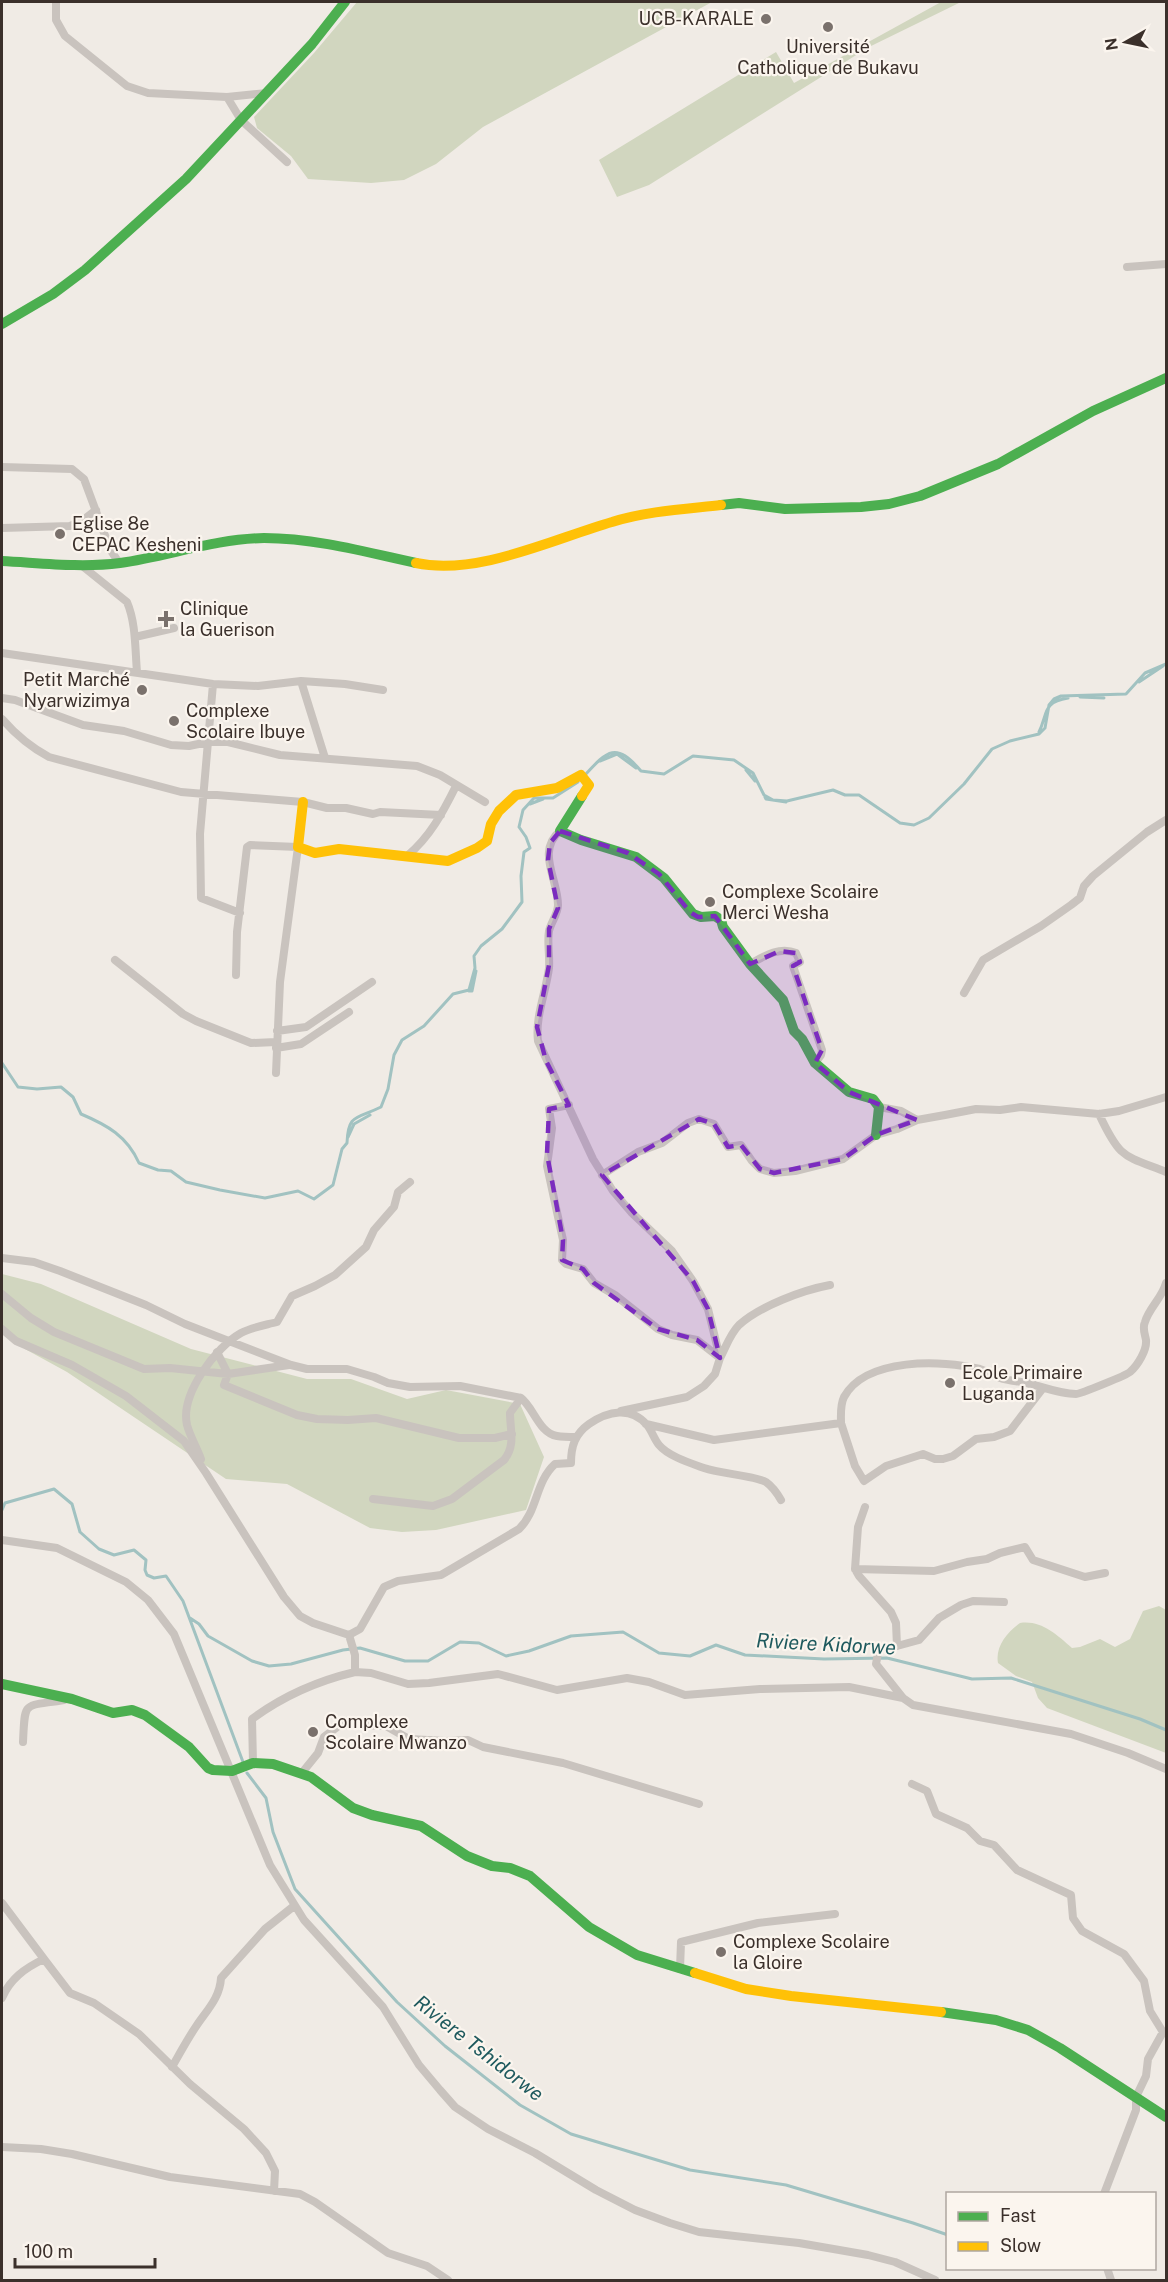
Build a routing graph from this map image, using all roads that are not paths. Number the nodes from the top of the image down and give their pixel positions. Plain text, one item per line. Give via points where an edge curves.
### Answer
1 (56, 2) edge
2 (345, 2) edge
3 (267, 93) junction
4 (227, 97) junction
5 (241, 120) junction
6 (287, 162) dead end
7 (1167, 264) edge
8 (1127, 267) dead end
9 (2, 324) edge
10 (1167, 378) edge
11 (2, 467) edge
12 (96, 510) junction
13 (2, 528) edge
14 (2, 561) edge
15 (119, 563) junction
16 (80, 564) junction
17 (174, 628) dead end
18 (135, 637) junction
19 (2, 653) edge
20 (137, 672) junction
21 (301, 681) junction
22 (213, 684) junction
23 (383, 690) dead end
24 (2, 698) edge
25 (2, 719) edge
26 (208, 742) junction
27 (325, 758) junction
28 (456, 786) junction
29 (204, 794) junction
30 (303, 802) junction
31 (485, 802) dead end
32 (441, 815) junction
33 (1167, 820) edge
34 (560, 831) junction
35 (298, 847) junction
36 (407, 856) junction
37 (240, 913) junction
38 (115, 960) dead end
39 (750, 964) junction
40 (236, 975) dead end
41 (372, 982) dead end
42 (964, 993) dead end
43 (349, 1012) dead end
44 (277, 1031) junction
45 (276, 1045) junction
46 (815, 1063) junction
47 (276, 1073) dead end
48 (1167, 1097) edge
49 (569, 1105) junction
50 (879, 1107) junction
51 (1099, 1114) junction
52 (917, 1120) junction
53 (876, 1134) junction
54 (1167, 1172) edge
55 (602, 1175) junction
56 (410, 1182) dead end
57 (2, 1258) edge
58 (1167, 1282) edge
59 (830, 1285) dead end
60 (2, 1294) edge
61 (2, 1329) edge
62 (228, 1341) junction
63 (217, 1352) junction
64 (720, 1358) junction
65 (291, 1365) junction
66 (202, 1372) junction
67 (228, 1374) junction
68 (1043, 1388) junction
69 (521, 1398) junction
70 (621, 1411) junction
71 (841, 1423) junction
72 (646, 1424) junction
73 (512, 1434) junction
74 (576, 1437) junction
75 (206, 1473) junction
76 (373, 1499) dead end
77 (781, 1500) dead end
78 (865, 1507) dead end
79 (2, 1540) edge
80 (855, 1569) junction
81 (1105, 1573) dead end
82 (1004, 1602) dead end
83 (350, 1638) junction
84 (897, 1646) junction
85 (355, 1672) junction
86 (2, 1684) edge
87 (903, 1698) junction
88 (72, 1699) junction
89 (23, 1742) dead end
90 (253, 1763) junction
91 (1167, 1769) edge
92 (232, 1771) junction
93 (301, 1774) junction
94 (912, 1784) dead end
95 (699, 1804) dead end
96 (2, 1903) edge
97 (294, 1906) junction
98 (835, 1914) dead end
99 (44, 1959) junction
100 (680, 1969) junction
101 (3, 1992) edge
102 (172, 2067) junction
103 (1136, 2097) junction
104 (1167, 2117) edge
105 (2, 2147) edge
106 (274, 2191) junction
107 (1104, 2192) edge
108 (448, 2280) edge
109 (935, 2280) edge

1 - 4 street via 56,20 65,36 127,86 148,93
2 - 3 street
3 - 4 street
3 - 5 street
4 - 5 street
5 - 6 street
5 - 9 street via 186,179 85,270
7 - 8 street
10 - 15 street via 1093,411 998,464 920,496 889,504 785,509 739,503 663,511 614,521 512,554 456,567 436,567 307,541 241,538
11 - 12 street via 72,469 84,479
12 - 13 street via 70,526
12 - 15 street
14 - 16 street
15 - 16 street
16 - 18 street via 127,602
17 - 18 street
18 - 20 street
19 - 20 street
20 - 22 street
21 - 22 street via 258,686
21 - 23 street
21 - 27 street
22 - 26 street
24 - 26 street via 84,724 171,745
25 - 29 street via 14,734 49,757 171,790
26 - 27 street via 228,742 280,755
26 - 29 street
27 - 28 street via 417,766
28 - 31 street
28 - 32 street
29 - 30 street
29 - 37 street via 201,898
30 - 32 street via 373,814
30 - 35 street
32 - 36 street
33 - 42 street via 1093,876 1071,905 983,960
34 - 36 street via 589,785 581,775 556,788 516,795 491,824 487,841 477,848 448,861
34 - 39 street via 575,840 600,844 644,861 690,912 721,920
34 - 49 street via 550,843 548,860 558,908 549,929 549,965 537,1027 546,1061
35 - 36 street via 315,853 339,849
35 - 37 street via 247,847
35 - 44 street
37 - 40 street
38 - 45 street via 196,1021 251,1043
39 - 46 street via 783,1000 794,1031
39 - 46 street via 780,951 789,949 796,953 800,962 793,966 822,1050
41 - 44 street via 306,1027
43 - 45 street via 301,1044
44 - 45 street
45 - 47 street
46 - 50 street via 842,1088 873,1099
48 - 51 street
49 - 55 street
49 - 64 street via 549,1109 552,1128 547,1154 563,1240 562,1260 583,1269 594,1283 658,1329 697,1340
50 - 52 street via 901,1111
50 - 53 street
51 - 52 street via 1041,1108 976,1109
51 - 54 street via 1116,1148 1138,1162
52 - 53 street via 897,1130
53 - 55 street via 843,1159 774,1173 760,1169 741,1145 728,1147 714,1124 699,1119
55 - 64 street via 631,1212 672,1251 693,1281 708,1309
56 - 62 street via 398,1192 394,1208 374,1230 366,1247 335,1275 292,1296 277,1322 244,1331
57 - 62 street via 34,1262 60,1271
58 - 68 street via 1145,1320 1143,1353 1128,1374 1079,1395
59 - 64 street via 797,1293 752,1316 739,1326
60 - 66 street via 54,1332 144,1369
61 - 75 street via 16,1341 92,1376 149,1413 184,1441
62 - 63 street
62 - 65 street
63 - 66 street
63 - 67 street
64 - 70 street via 715,1374 687,1397
65 - 67 street
65 - 69 street via 347,1369 410,1387 460,1386
66 - 67 street
66 - 75 street via 186,1408 187,1425
67 - 73 street via 224,1385 297,1415 348,1420 376,1418 459,1438
68 - 71 street via 967,1367 904,1364 862,1378 844,1396
68 - 71 street via 1010,1431 976,1439 943,1459 923,1454 886,1466 864,1481
69 - 73 street via 510,1413
69 - 74 street via 548,1432
70 - 72 street
70 - 74 street via 598,1418
71 - 72 street via 714,1440
72 - 77 street via 660,1447 720,1473 765,1482
73 - 76 street via 510,1452 504,1460 452,1499 433,1506
74 - 83 street via 571,1463 555,1464 546,1473 529,1520 519,1529 441,1575 384,1587 360,1629
75 - 83 street via 278,1589 300,1616
78 - 80 street via 856,1537
79 - 92 street via 57,1548 126,1582 148,1600 174,1634
80 - 81 street via 934,1571 1025,1547 1033,1560 1085,1577
80 - 84 street via 891,1612 896,1623
82 - 84 street via 973,1601 961,1605 939,1618 919,1640
83 - 85 street
84 - 87 street via 879,1648 876,1664
85 - 87 street via 408,1684 498,1674 557,1690 627,1678 685,1695 849,1687
85 - 90 street via 308,1687 252,1719
86 - 88 street
87 - 91 street via 913,1705 1071,1734
88 - 89 street via 29,1706 25,1710
88 - 92 street via 113,1713 132,1710 145,1715 189,1747 208,1768
90 - 92 street
90 - 93 street via 273,1764
92 - 97 street via 270,1865
93 - 95 street via 318,1753 324,1737 340,1724 386,1726 409,1739 468,1740 483,1747 563,1763
93 - 100 street via 353,1808 421,1826 467,1856 531,1876 568,1911 609,1941
94 - 103 street via 927,1791 936,1814 967,1828 980,1841 994,1845 1017,1870 1071,1895 1073,1918 1082,1930 1124,1954 1144,1981 1150,2011 1162,2032
96 - 99 street
97 - 102 street via 265,1929 221,1978 221,1988 210,2008
97 - 109 street via 383,2007 440,2091 455,2107 488,2129 596,2190 670,2223 699,2232 868,2255 896,2262
98 - 100 street via 758,1923 681,1942
99 - 101 street via 27,1967
99 - 102 street via 70,1993 94,2003 139,2034
100 - 103 street via 768,1993 996,2020 1052,2043
102 - 106 street via 266,2153 275,2171
103 - 104 street
103 - 107 street via 1136,2110
105 - 106 street via 72,2154 170,2177
106 - 108 street via 300,2194 388,2253 427,2266

